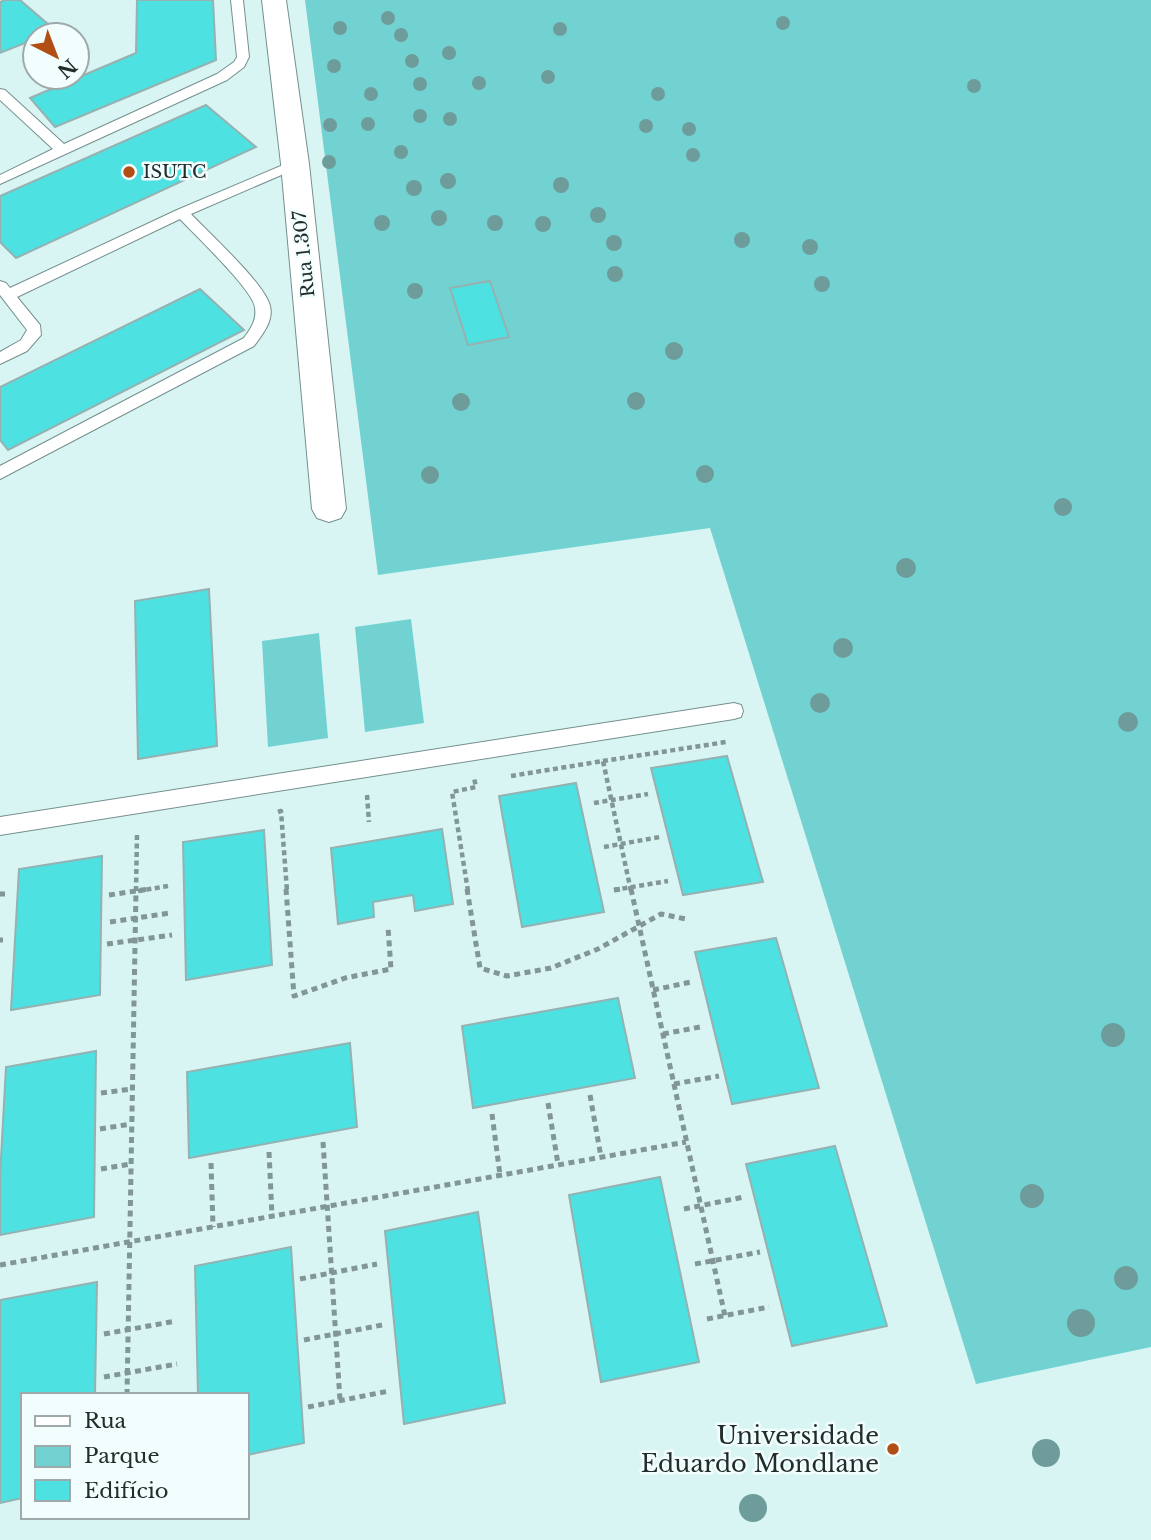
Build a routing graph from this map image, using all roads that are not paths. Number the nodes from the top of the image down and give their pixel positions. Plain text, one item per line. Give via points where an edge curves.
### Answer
1 (237, 0) edge
2 (274, 0) edge
3 (0, 93) edge
4 (62, 150) junction
5 (295, 164) junction
6 (0, 180) edge
7 (182, 213) junction
8 (4, 290) edge
9 (0, 359) edge
10 (0, 473) edge
11 (329, 509) dead end
12 (734, 710) dead end
13 (0, 826) edge

1 - 4 lane via 240,64 222,77
2 - 5 street, Rua 1.307
3 - 4 lane
4 - 6 lane
5 - 7 lane
5 - 11 street, Rua 1.307
7 - 8 lane
7 - 10 lane via 249,284 263,306 261,325 249,342 218,360
8 - 9 lane via 35,329 27,344
12 - 13 lane

